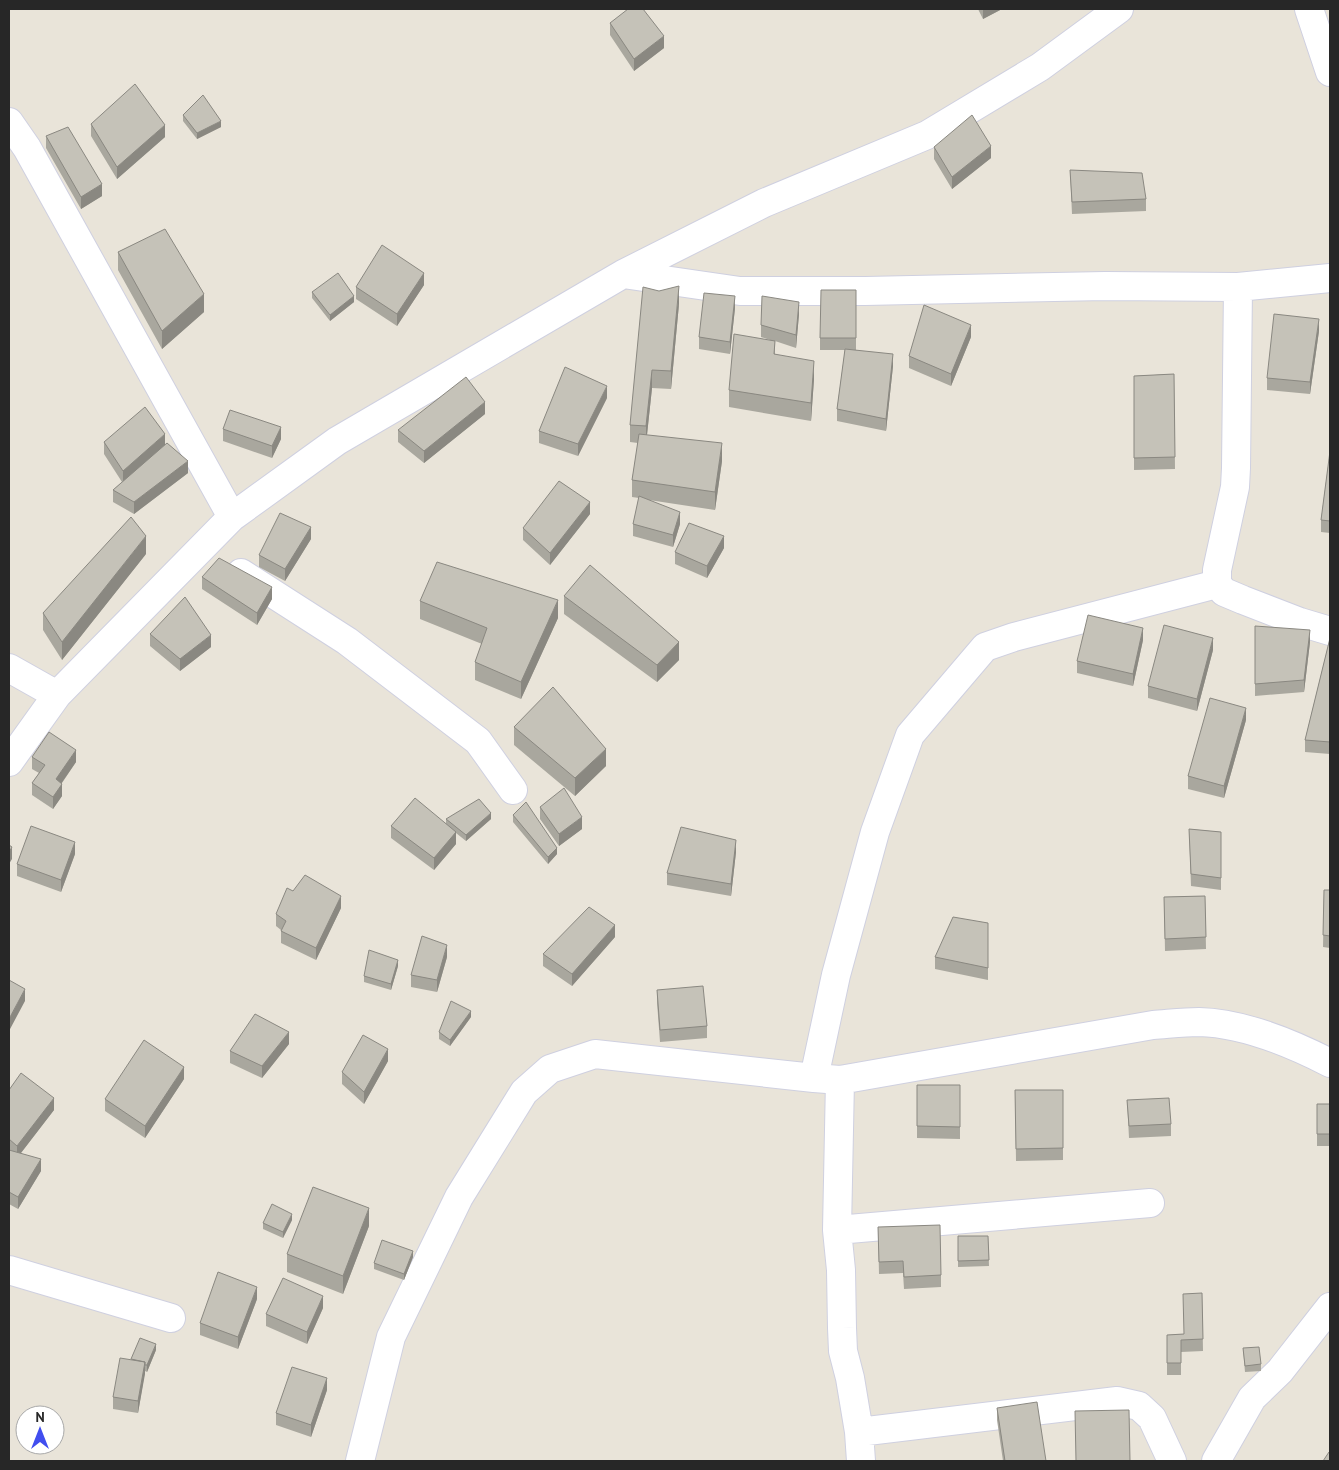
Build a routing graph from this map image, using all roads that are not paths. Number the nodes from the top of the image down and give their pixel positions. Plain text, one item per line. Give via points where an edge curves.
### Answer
1 (1119, 9) edge
2 (1309, 9) edge
3 (1330, 72) edge
4 (9, 122) edge
5 (623, 274) junction
6 (1330, 278) edge
7 (1238, 287) junction
8 (232, 517) junction
9 (202, 548) junction
10 (1217, 584) junction
11 (1330, 631) edge
12 (9, 668) edge
13 (57, 695) junction
14 (9, 762) edge
15 (513, 790) dead end
16 (1330, 1063) edge
17 (827, 1079) junction
18 (1150, 1203) dead end
19 (837, 1230) junction
20 (9, 1270) edge
21 (1330, 1307) edge
22 (170, 1318) dead end
23 (859, 1432) junction
24 (360, 1461) edge
25 (862, 1461) edge
26 (1172, 1461) edge
27 (1216, 1461) edge

1 - 5 street via 1040,67 927,135 764,203
2 - 3 street
4 - 8 street via 27,148
5 - 7 street via 740,291
5 - 8 street via 337,441
6 - 7 street
7 - 10 street via 1235,487
8 - 9 street
9 - 13 street
9 - 15 street via 346,641 478,741
10 - 11 street via 1224,592 1243,600
10 - 17 street via 1014,637 985,648 910,735 875,832 836,975
12 - 13 street
13 - 14 street
16 - 17 street via 1300,1048 1245,1029 1200,1022 1153,1025
17 - 19 street
17 - 24 street via 595,1054 550,1069 524,1092 459,1198 391,1337
18 - 19 street
19 - 23 street via 843,1351
20 - 22 street
21 - 27 street via 1280,1371 1252,1398
23 - 25 street
23 - 26 street via 1118,1401 1139,1406 1152,1418

